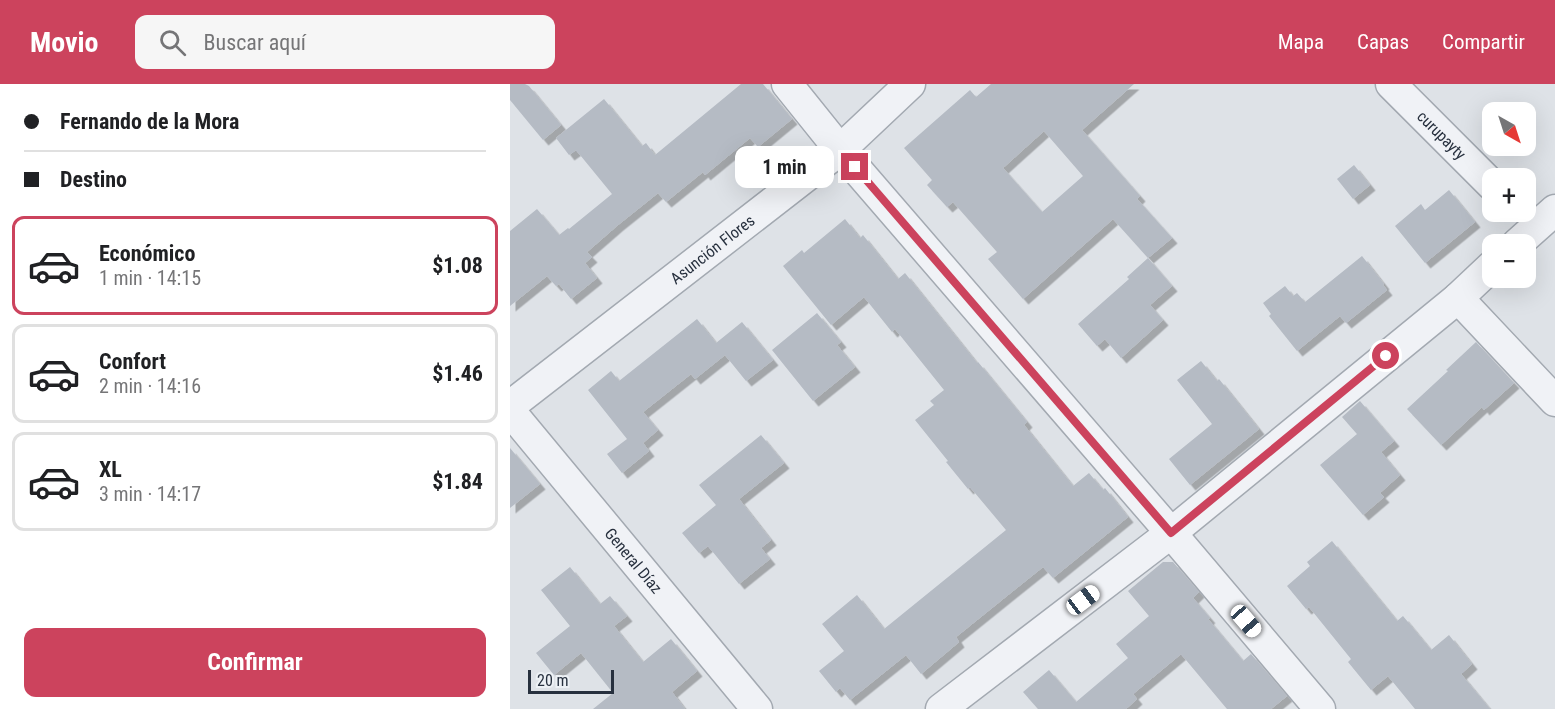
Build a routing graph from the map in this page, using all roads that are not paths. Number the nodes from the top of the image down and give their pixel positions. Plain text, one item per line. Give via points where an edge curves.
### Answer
1 (787, 84) edge
2 (910, 84) edge
3 (1390, 84) edge
4 (840, 150) junction
5 (1482, 175) edge
6 (1482, 275) edge
7 (1458, 298) junction
8 (1555, 401) edge
9 (510, 406) edge
10 (510, 411) edge
11 (1171, 533) junction
12 (757, 709) edge
13 (941, 709) edge
14 (1320, 709) edge

1 - 4 street
2 - 4 street, Asunción Flores
3 - 5 street, curupayty
4 - 9 street, Asunción Flores
4 - 11 street
6 - 7 street
7 - 8 street
7 - 11 street
10 - 12 street, General Díaz
11 - 13 street
11 - 14 street

